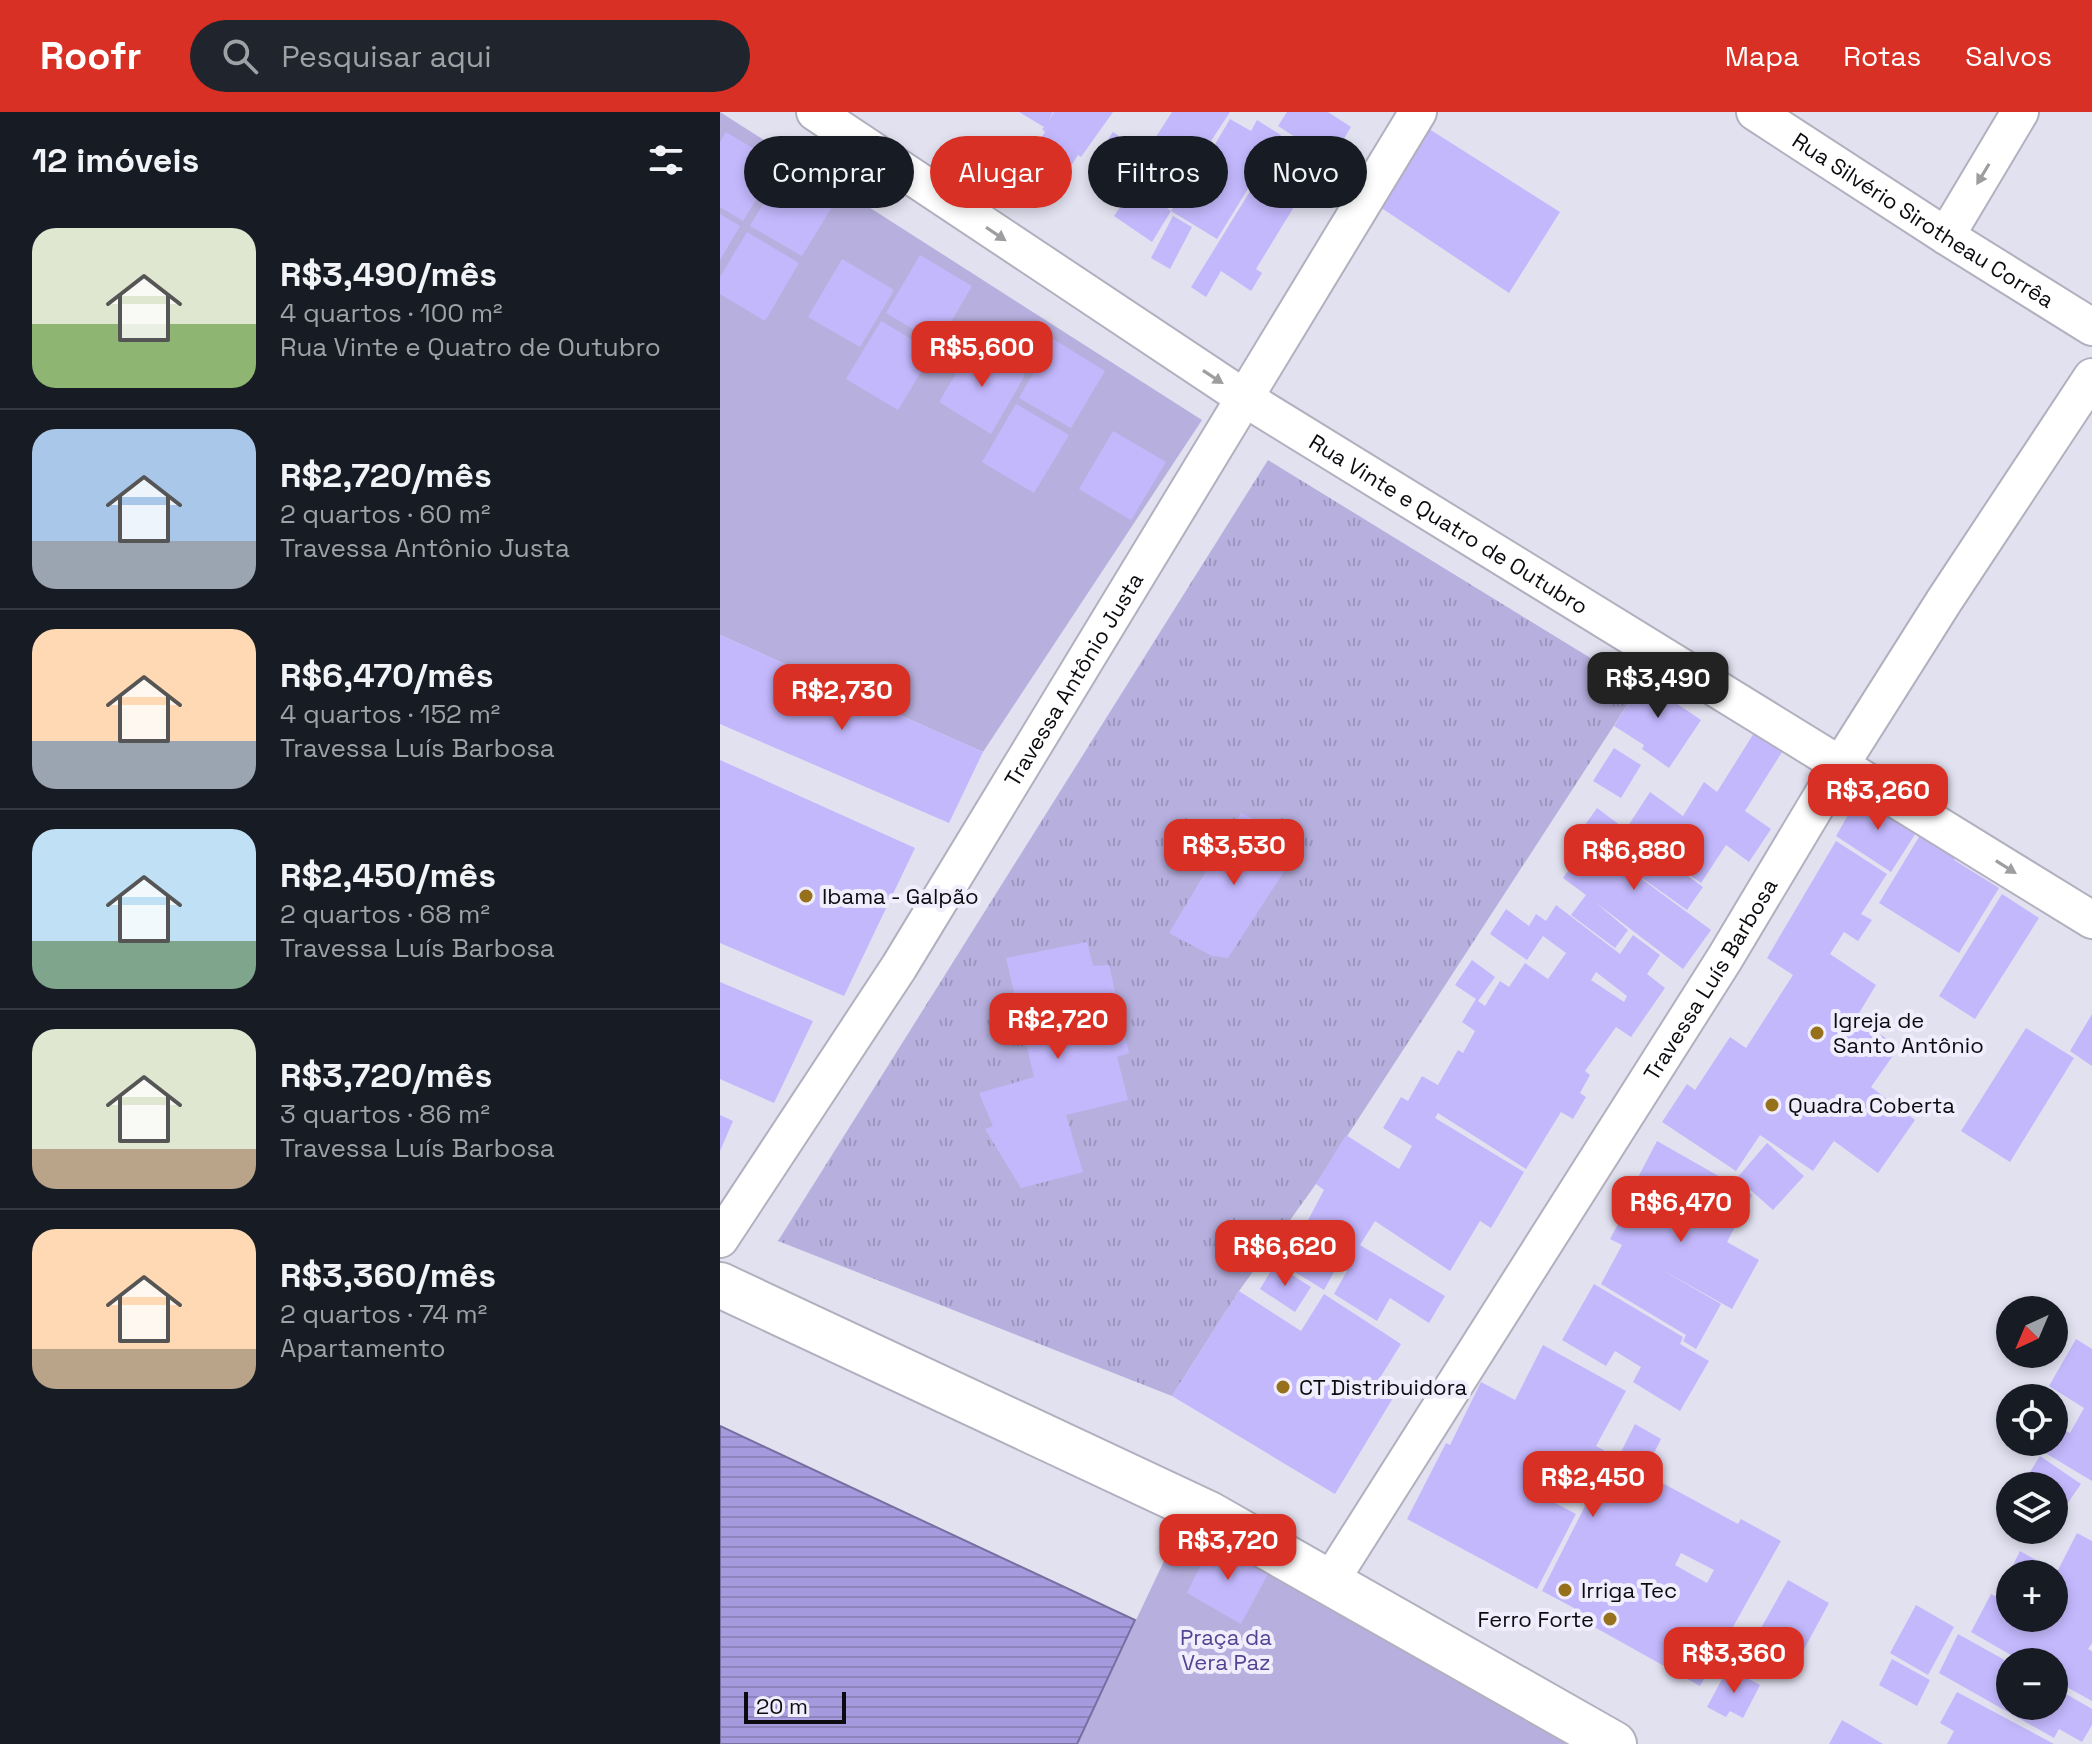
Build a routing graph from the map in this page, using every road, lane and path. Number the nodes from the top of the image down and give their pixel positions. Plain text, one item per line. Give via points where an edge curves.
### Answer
1 (815, 112) edge
2 (1418, 112) edge
3 (1755, 112) edge
4 (2020, 112) edge
5 (1946, 236) junction
6 (2092, 327) edge
7 (2092, 377) edge
8 (1246, 399) junction
9 (1841, 764) junction
10 (2092, 920) edge
11 (720, 1239) edge
12 (720, 1285) edge
13 (1329, 1583) junction
14 (1614, 1744) edge

1 -> 8 street, Rua Vinte e Quatro de Outubro
2 - 8 street, Travessa Antônio Justa
3 - 5 street, Rua Silvério Sirotheau Corrêa
4 -> 5 street
5 - 6 street, Rua Silvério Sirotheau Corrêa
7 - 9 street, Travessa Luís Barbosa
8 - 9 street, Rua Vinte e Quatro de Outubro
8 - 11 street, Travessa Antônio Justa via 899,967
9 -> 10 street, Rua Vinte e Quatro de Outubro
9 - 13 street, Travessa Luís Barbosa via 1725,958
12 - 13 street via 1209,1514
13 - 14 street

